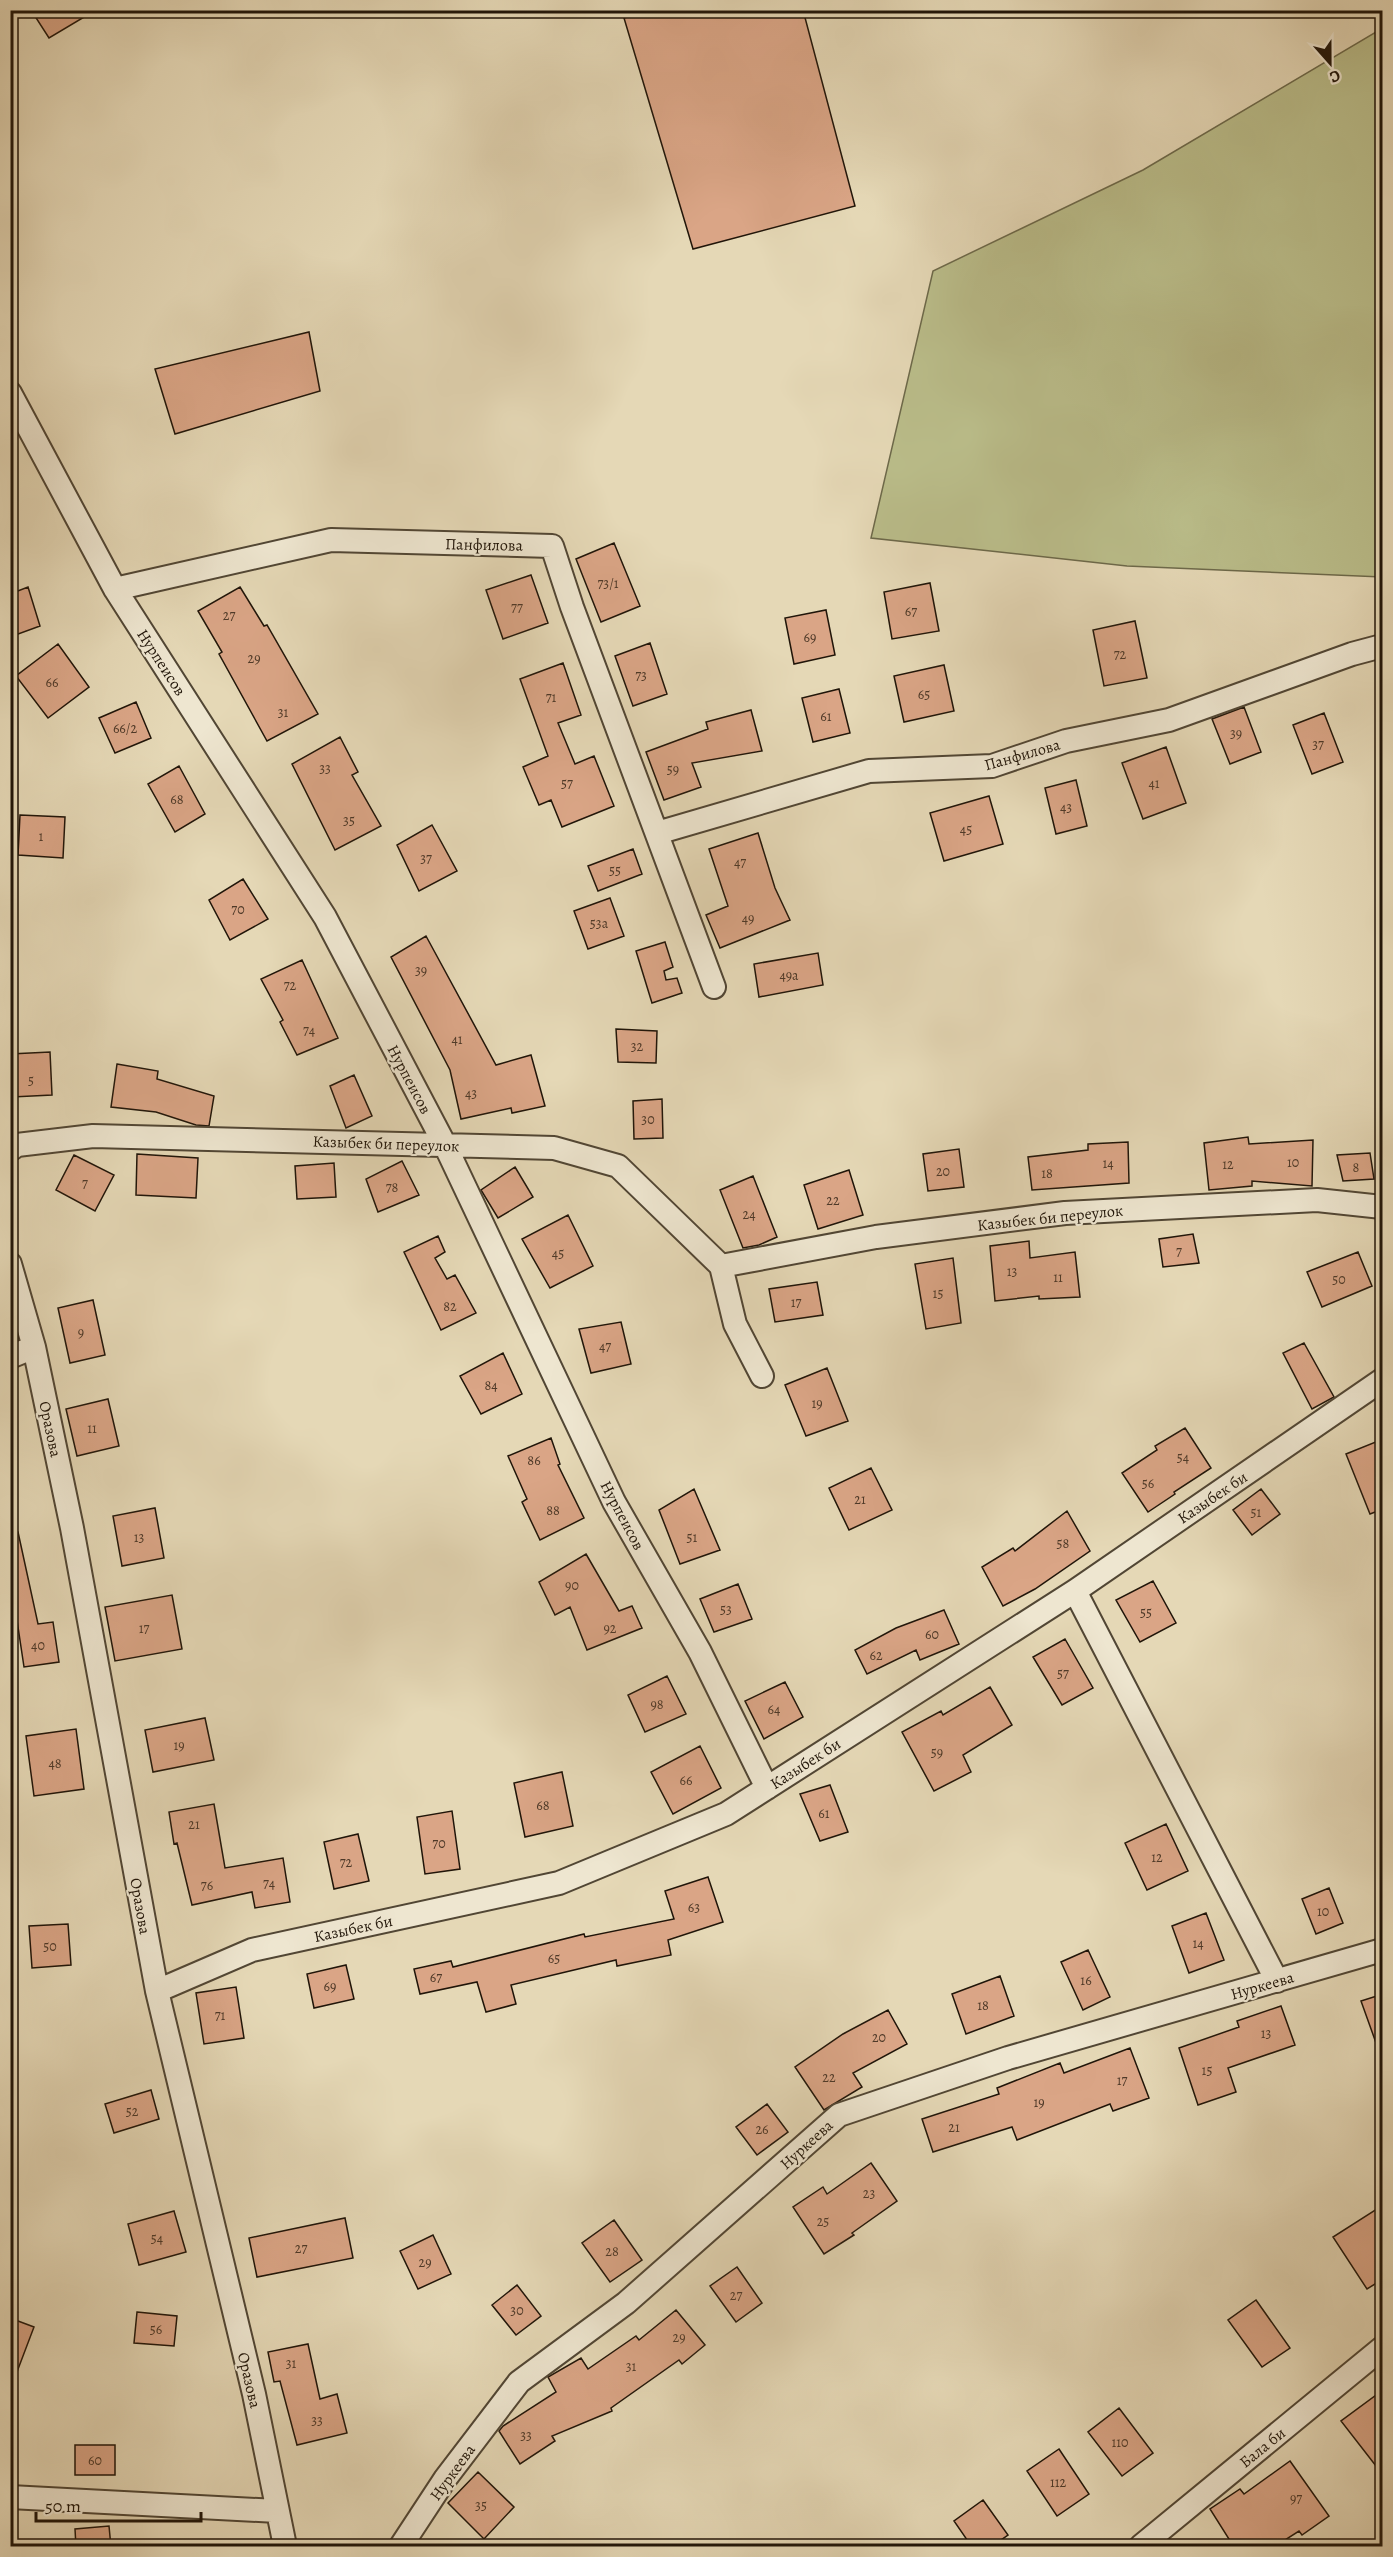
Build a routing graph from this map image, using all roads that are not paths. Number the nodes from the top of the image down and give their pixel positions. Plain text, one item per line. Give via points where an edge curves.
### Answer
1 (10, 393) edge
2 (116, 589) junction
3 (1383, 646) edge
4 (657, 833) junction
5 (714, 987) dead end
6 (445, 1145) junction
7 (10, 1150) edge
8 (1383, 1207) edge
9 (10, 1264) edge
10 (721, 1266) junction
11 (34, 1347) junction
12 (10, 1357) edge
13 (762, 1376) dead end
14 (1383, 1380) edge
15 (1075, 1591) junction
16 (767, 1788) junction
17 (1383, 1950) edge
18 (1277, 1981) junction
19 (157, 1991) junction
20 (1383, 2348) edge
21 (10, 2497) edge
22 (277, 2511) junction
23 (285, 2547) edge
24 (401, 2547) edge
25 (1141, 2547) edge

1 - 2 street, Нурпеисов
2 - 4 street, Панфилова via 331,540 552,546
2 - 6 street, Нурпеисов via 325,917
3 - 4 street, Панфилова via 1169,720 1066,741 992,766 869,771
4 - 5 street, Панфилова
6 - 7 street, Казыбек би переулок via 93,1136 17,1145
6 - 10 street, Казыбек би переулок via 554,1148 618,1166
6 - 16 street, Нурпеисов via 614,1502 700,1652
8 - 10 street, Казыбек би переулок via 1317,1200 1065,1213 876,1237
9 - 11 street, Оразова
10 - 13 street via 735,1324
11 - 12 street
11 - 19 street, Оразова via 72,1528
14 - 15 street, Казыбек би
15 - 16 street, Казыбек би
15 - 18 street
16 - 19 street, Казыбек би via 726,1814 559,1883 252,1950
17 - 18 street, Нуркеева
18 - 24 street, Нуркеева via 1008,2058 839,2115 626,2303 519,2382 445,2479
19 - 22 street, Оразова via 254,2394
20 - 25 street, Бала би
21 - 22 street
22 - 23 street, Оразова

